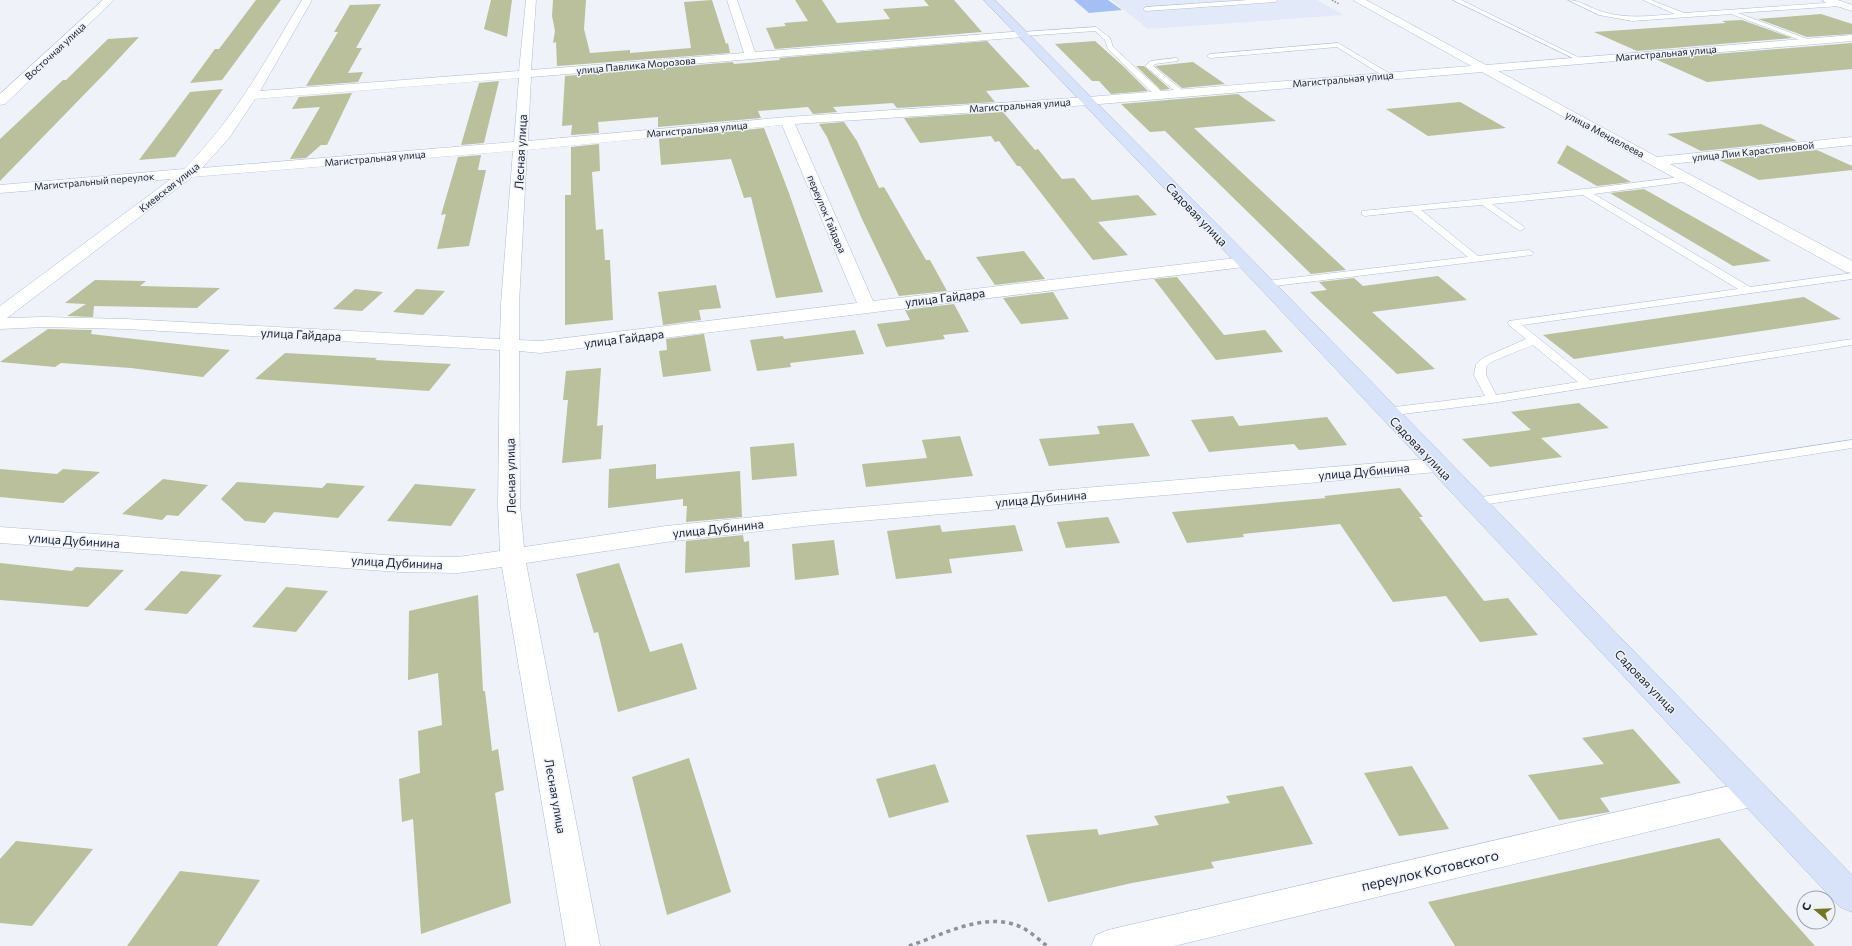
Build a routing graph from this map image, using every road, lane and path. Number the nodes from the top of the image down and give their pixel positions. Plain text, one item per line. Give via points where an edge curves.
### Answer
1 (109, 0) edge
2 (308, 0) edge
3 (531, 0) edge
4 (732, 0) edge
5 (989, 0) edge
6 (1275, 0) edge
7 (1358, 0) edge
8 (1456, 0) edge
9 (1571, 0) edge
10 (1646, 0) edge
11 (1852, 1) edge
12 (1834, 2) edge
13 (1852, 8) edge
14 (1146, 9) dead end
15 (1731, 12) junction
16 (1686, 16) junction
17 (1023, 34) junction
18 (1852, 38) edge
19 (1808, 41) junction
20 (751, 56) junction
21 (1210, 56) dead end
22 (1176, 60) dead end
23 (1581, 60) junction
24 (1483, 68) junction
25 (524, 74) junction
26 (1388, 76) junction
27 (1180, 93) junction
28 (1160, 95) junction
29 (250, 96) junction
30 (0, 101) edge
31 (1088, 101) junction
32 (787, 121) junction
33 (1852, 141) edge
34 (521, 146) junction
35 (1655, 161) junction
36 (189, 173) junction
37 (1688, 179) junction
38 (0, 189) edge
39 (1585, 192) junction
40 (1484, 202) junction
41 (1414, 209) junction
42 (1365, 213) dead end
43 (1520, 228) dead end
44 (1529, 253) dead end
45 (1476, 258) junction
46 (1244, 262) junction
47 (1852, 268) edge
48 (1852, 276) edge
49 (1266, 284) junction
50 (1749, 291) junction
51 (867, 307) junction
52 (0, 315) edge
53 (0, 324) edge
54 (1534, 340) junction
55 (1852, 342) edge
56 (510, 345) junction
57 (1588, 384) junction
58 (1492, 399) junction
59 (1387, 412) junction
60 (1852, 444) edge
61 (1437, 465) junction
62 (1475, 502) junction
63 (0, 535) edge
64 (513, 558) junction
65 (1751, 794) junction
66 (1852, 897) edge
67 (583, 946) edge
68 (909, 946) edge
69 (1047, 946) edge
70 (1108, 946) edge

1 - 30 street, Восточная улица
2 - 29 street, Киевская улица
3 - 25 street, Лесная улица
4 - 20 street
5 - 17 street, Садовая улица
6 - 14 lane
7 - 24 street, улица Менделеева
8 - 23 lane
9 - 16 lane via 1601,14 1616,17 1632,19
10 - 16 lane
11 - 12 lane
12 - 13 street
12 - 15 lane
15 - 16 lane
15 - 19 lane
17 - 20 street, улица Павлика Морозова
17 - 28 lane via 1096,28 1108,39 1110,48
17 - 31 street, Садовая улица
18 - 19 street, Магистральная улица
19 - 23 street, Магистральная улица
20 - 25 street, улица Павлика Морозова
21 - 26 lane via 1338,45
22 - 27 lane via 1153,62 1149,66
23 - 24 street, Магистральная улица
24 - 26 street, Магистральная улица
24 - 35 street, улица Менделеева
25 - 29 street, улица Павлика Морозова
25 - 34 street, Лесная улица
26 - 27 street, Магистральная улица
27 - 28 street, Магистральная улица
28 - 31 street, Магистральная улица
29 - 36 street, Киевская улица via 213,148
31 - 32 street, Магистральная улица
31 - 46 street, Садовая улица
32 - 34 street, Магистральная улица
32 - 51 street, переулок Гайдара
33 - 35 street, улица Лии Карастояновой
34 - 36 street, Магистральная улица
34 - 56 street, Лесная улица via 510,304
35 - 37 street, улица Менделеева
36 - 38 street, Магистральный переулок
36 - 52 street, Киевская улица
37 - 39 lane
37 - 47 street, улица Менделеева
39 - 40 lane
39 - 50 lane
40 - 41 lane
40 - 43 lane
41 - 42 lane
41 - 45 lane
44 - 45 lane
45 - 49 lane
46 - 49 street, Садовая улица
46 - 51 street, улица Гайдара
48 - 50 lane
49 - 59 street, Садовая улица
50 - 54 lane via 1513,323
51 - 56 street, улица Гайдара via 580,343 540,347
53 - 56 street, улица Гайдара via 126,324
54 - 57 lane
54 - 58 lane via 1487,360 1480,366 1480,375
55 - 57 lane
56 - 64 street, Лесная улица via 510,505
57 - 58 lane
58 - 59 lane
59 - 61 street, Садовая улица
60 - 62 lane
61 - 62 street, Садовая улица
61 - 64 street, улица Дубинина via 813,518 666,534
62 - 65 street, Садовая улица
63 - 64 street, улица Дубинина via 399,564 458,565
64 - 67 street, Лесная улица
65 - 66 street, Садовая улица
65 - 70 street, переулок Котовского
68 - 69 path via 978,923 998,921 1017,926

